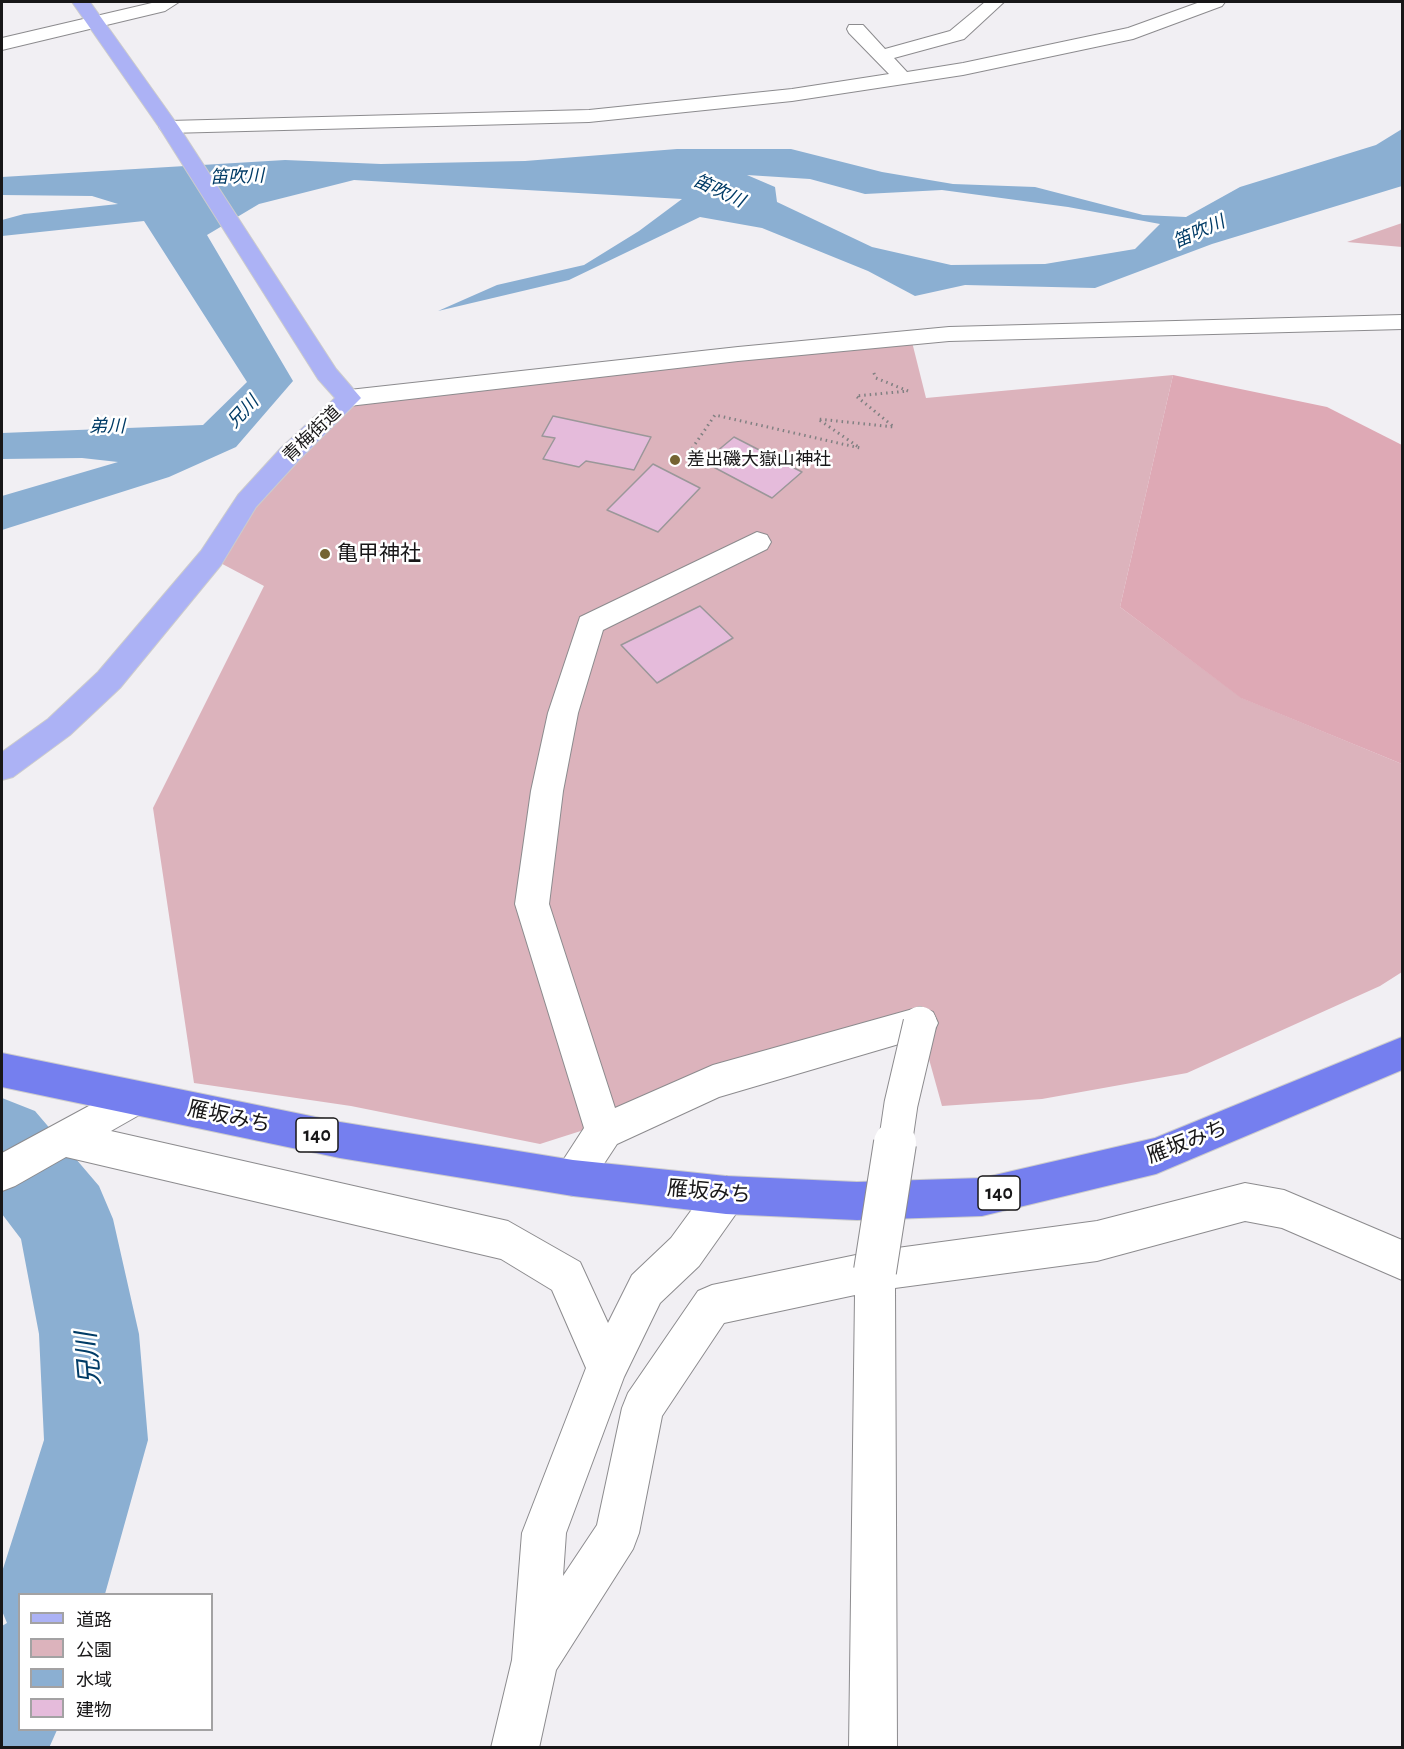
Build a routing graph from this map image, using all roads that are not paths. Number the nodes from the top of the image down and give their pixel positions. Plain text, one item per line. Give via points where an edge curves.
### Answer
1 (81, 2) edge
2 (170, 2) edge
3 (996, 2) edge
4 (1216, 2) edge
5 (96, 21) junction
6 (856, 29) dead end
7 (2, 44) edge
8 (882, 55) junction
9 (902, 78) junction
10 (172, 132) junction
11 (1402, 322) edge
12 (349, 398) junction
13 (757, 542) dead end
14 (2, 768) edge
15 (1402, 1053) edge
16 (2, 1070) edge
17 (135, 1098) junction
18 (604, 1131) junction
19 (62, 1138) junction
20 (2, 1173) edge
21 (573, 1178) junction
22 (726, 1195) junction
23 (1402, 1260) edge
24 (875, 1271) junction
25 (607, 1368) junction
26 (535, 1660) junction
27 (514, 1748) edge
28 (873, 1748) edge

1 - 5 main road, 青梅街道
2 - 5 street
3 - 8 street via 957,35
4 - 9 street via 1133,33
5 - 7 street
5 - 10 main road, 青梅街道
6 - 8 street
8 - 9 street
9 - 10 street via 792,95 589,116
10 - 12 main road, 青梅街道 via 327,374
11 - 12 street via 949,334
12 - 14 main road, 青梅街道 via 247,501 211,558 109,680 59,727
13 - 18 street via 590,624 563,713 547,791 532,904
15 - 22 highway, 雁坂みち / 140 via 1156,1156 982,1197 857,1201
16 - 17 highway, 雁坂みち / 140
17 - 19 street
17 - 21 highway, 雁坂みち / 140 via 340,1140
18 - 21 street
18 - 24 street, bridge via 714,1082 920,1023 901,1104
19 - 20 street
19 - 25 street via 508,1241 566,1276
21 - 22 highway, 雁坂みち / 140
22 - 25 street via 685,1252 646,1289
23 - 24 street via 1284,1209 1245,1202 1097,1241
24 - 26 street via 711,1305 643,1408 617,1533
24 - 28 street
25 - 26 street via 543,1533
26 - 27 street

